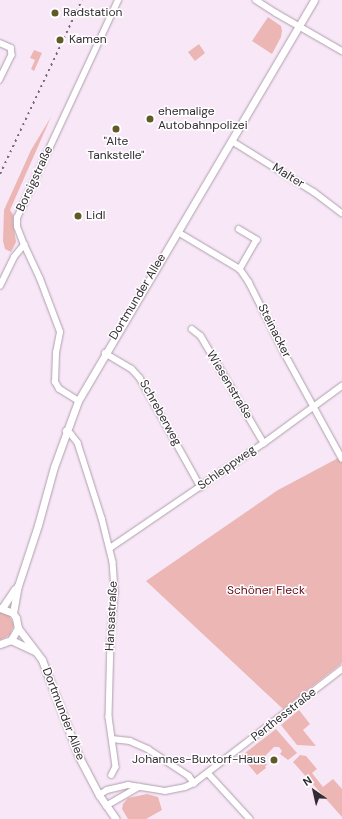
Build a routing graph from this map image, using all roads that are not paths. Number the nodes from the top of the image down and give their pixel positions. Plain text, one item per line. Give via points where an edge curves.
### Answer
1 (118, 0) edge
2 (256, 0) edge
3 (314, 0) edge
4 (298, 26) junction
5 (0, 43) edge
6 (342, 51) edge
7 (0, 80) edge
8 (232, 141) junction
9 (342, 213) edge
10 (239, 229) dead end
11 (178, 232) junction
12 (24, 245) junction
13 (240, 269) junction
14 (0, 286) edge
15 (192, 328) dead end
16 (105, 353) junction
17 (342, 386) edge
18 (78, 402) junction
19 (314, 407) junction
20 (66, 431) junction
21 (264, 443) junction
22 (342, 458) edge
23 (201, 487) junction
24 (110, 548) junction
25 (18, 586) junction
26 (1, 608) edge
27 (13, 613) junction
28 (18, 628) junction
29 (11, 640) junction
30 (0, 644) edge
31 (36, 651) junction
32 (342, 669) edge
33 (112, 739) junction
34 (208, 773) junction
35 (112, 775) dead end
36 (194, 783) junction
37 (138, 787) junction
38 (99, 795) junction
39 (106, 806) junction
40 (116, 819) edge
41 (250, 819) edge

1 - 12 street, Borsigstraße via 20,209 17,227
2 - 4 street
3 - 4 main road, Dortmunder Allee
4 - 6 street
4 - 8 main road, Dortmunder Allee
5 - 7 street via 11,48 12,55
8 - 9 street, Malter via 314,192
8 - 11 main road, Dortmunder Allee
10 - 13 street via 257,240
11 - 13 street, Steinacker
11 - 16 main road, Dortmunder Allee
12 - 14 street via 14,257
12 - 18 street, Borsigstraße via 60,332 55,382 59,389
13 - 19 street, Steinacker
15 - 21 street, Wiesenstraße via 201,336
16 - 18 main road, Dortmunder Allee
16 - 23 street, Schreberweg via 132,369 140,378
17 - 19 street, Schleppweg
18 - 20 main road, Dortmunder Allee
19 - 21 street, Schleppweg
19 - 22 street, Steinacker
20 - 24 street, Hansastraße via 72,434 78,443
20 - 25 main road, Dortmunder Allee
21 - 23 street, Schleppweg
23 - 24 street, Schleppweg
24 - 33 street, Hansastraße via 115,592 109,694
25 - 26 main road, Dortmunder Allee
25 - 27 main road, Dortmunder Allee
26 - 27 main road
27 - 28 main road, Dortmunder Allee
28 - 29 main road
28 - 31 main road, Dortmunder Allee
29 - 30 main road
29 - 31 main road
31 - 38 main road, Dortmunder Allee via 46,668 79,757
32 - 34 street, Perthesstraße
33 - 35 street, Hansastraße via 116,767
33 - 36 street via 130,741 148,749 189,776
34 - 36 street, Perthesstraße
34 - 41 street
36 - 37 street, Perthesstraße via 165,791
37 - 38 street, Perthesstraße via 116,787
37 - 39 street
38 - 39 main road, Dortmunder Allee
39 - 40 main road, Dortmunder Allee

